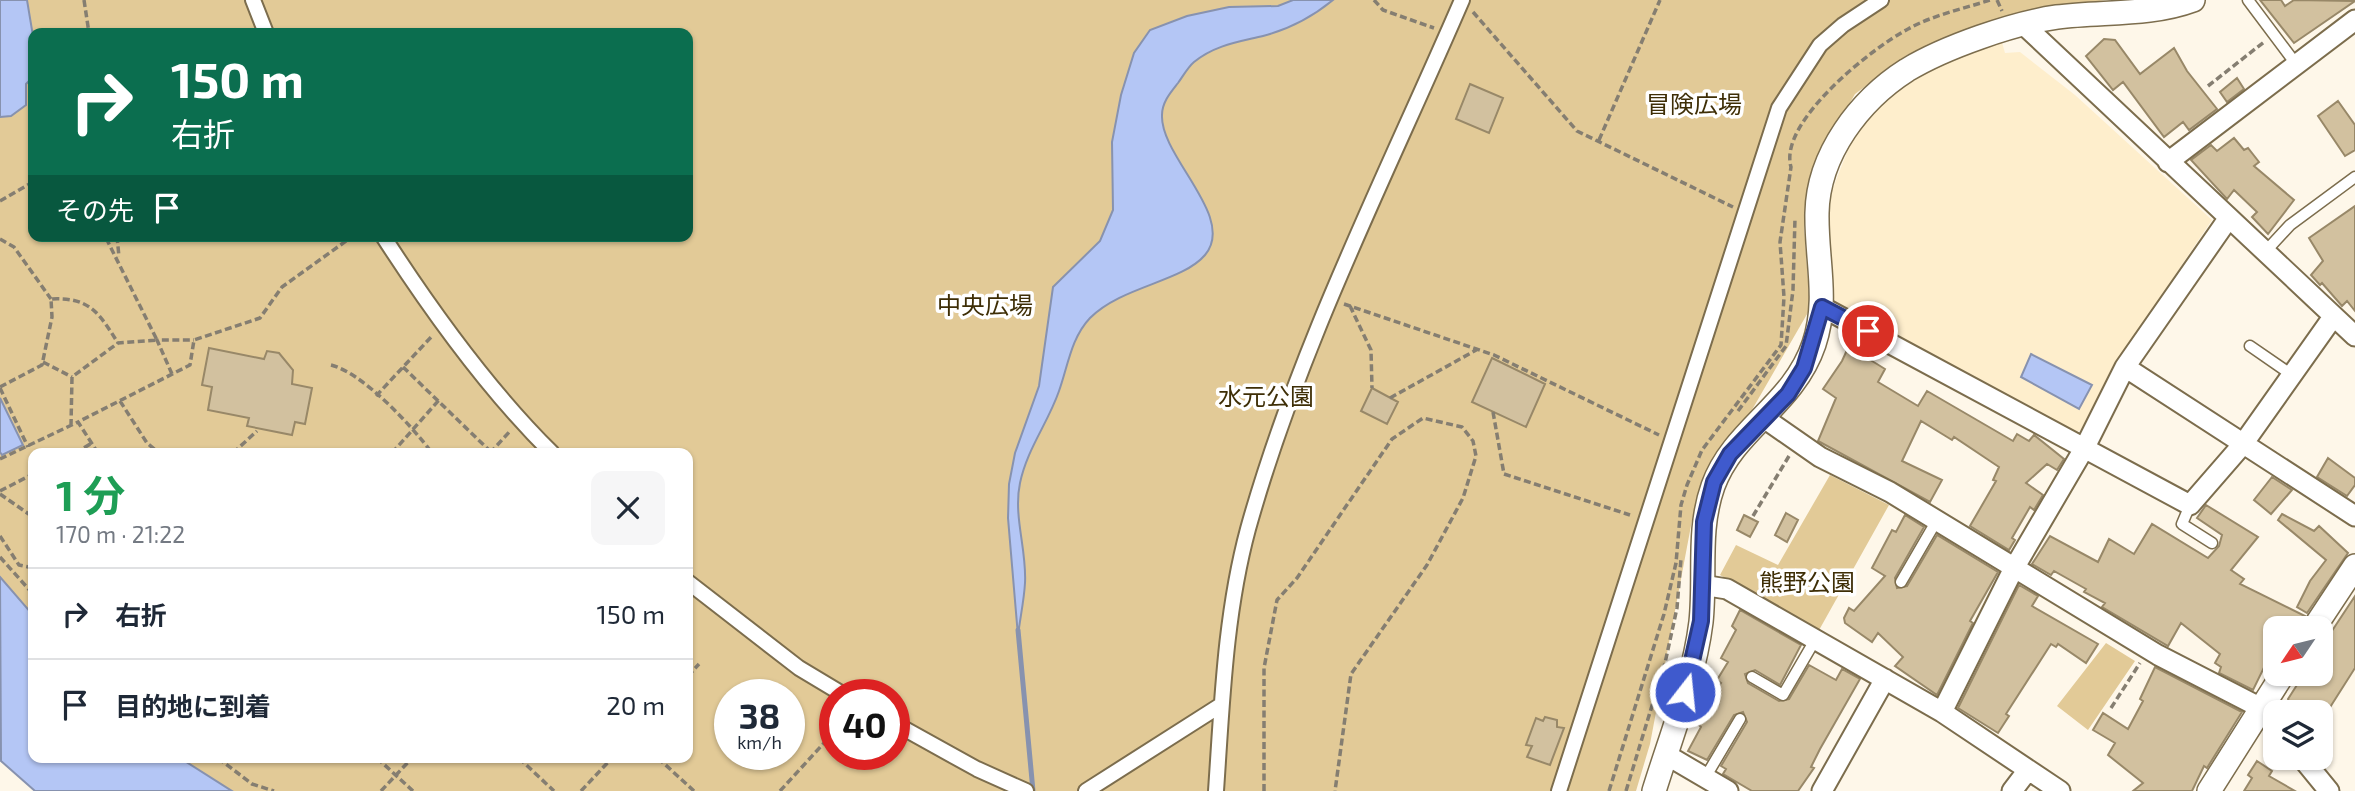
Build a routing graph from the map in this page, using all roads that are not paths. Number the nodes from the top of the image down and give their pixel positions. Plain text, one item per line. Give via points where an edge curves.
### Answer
1 (253, 0) edge
2 (1881, 0) edge
3 (2193, 0) edge
4 (2248, 0) edge
5 (1466, 5) edge
6 (2018, 16) junction
7 (2355, 20) edge
8 (264, 28) edge
9 (2296, 64) junction
10 (2168, 162) junction
11 (2355, 177) edge
12 (2228, 219) junction
13 (387, 242) edge
14 (2264, 252) junction
15 (1822, 307) junction
16 (2333, 317) junction
17 (2354, 333) edge
18 (2250, 346) dead end
19 (2125, 367) junction
20 (2292, 375) junction
21 (1764, 418) junction
22 (2244, 444) junction
23 (2085, 447) junction
24 (547, 448) edge
25 (2190, 505) junction
26 (2355, 516) edge
27 (1937, 520) junction
28 (2212, 543) dead end
29 (2355, 566) edge
30 (2013, 570) junction
31 (1901, 582) dead end
32 (1702, 585) junction
33 (693, 586) edge
34 (2322, 616) edge
35 (1815, 640) junction
36 (1752, 677) dead end
37 (1885, 679) junction
38 (819, 680) edge
39 (1221, 705) junction
40 (1942, 712) junction
41 (2263, 713) edge
42 (1740, 719) dead end
43 (2263, 722) edge
44 (910, 732) edge
45 (1665, 754) junction
46 (2028, 770) junction
47 (2312, 770) edge
48 (1718, 787) edge
49 (1026, 791) edge
50 (1086, 791) edge
51 (1216, 791) edge
52 (1559, 791) edge
53 (1654, 791) edge
54 (1822, 791) edge
55 (2012, 791) edge
56 (2060, 791) edge
57 (2209, 791) edge
58 (2329, 791) edge

1 - 8 street
2 - 52 street via 1843,25 1805,64 1779,108
3 - 6 street via 2147,10
4 - 9 lane
5 - 39 street via 1448,33 1288,407 1248,531 1224,658
6 - 10 street
6 - 15 street via 1999,30 1910,69 1875,93 1852,120 1830,162 1817,211
7 - 9 street
9 - 10 street
10 - 12 street
11 - 14 lane via 2290,225
12 - 14 street
12 - 19 street
13 - 24 street via 520,421
14 - 16 street
15 - 21 street via 1804,368 1788,394
15 - 23 street
16 - 17 street
16 - 20 street
18 - 20 lane
19 - 22 street
19 - 23 street
20 - 22 street
21 - 27 street via 1797,442
21 - 32 street via 1730,454 1714,482 1704,522
22 - 25 street
22 - 26 street
23 - 25 street
23 - 30 street
25 - 28 lane via 2182,524
27 - 30 street
27 - 31 lane
29 - 34 street
30 - 40 street
30 - 41 street
32 - 35 street via 1727,589
32 - 45 street via 1697,645
33 - 38 street
35 - 36 lane via 1783,695
35 - 37 street
37 - 40 street
37 - 54 street
39 - 50 street
39 - 51 street
40 - 46 street
42 - 48 lane
43 - 57 street
44 - 49 street
45 - 48 street
45 - 53 street
46 - 55 street
46 - 56 street
47 - 58 street

